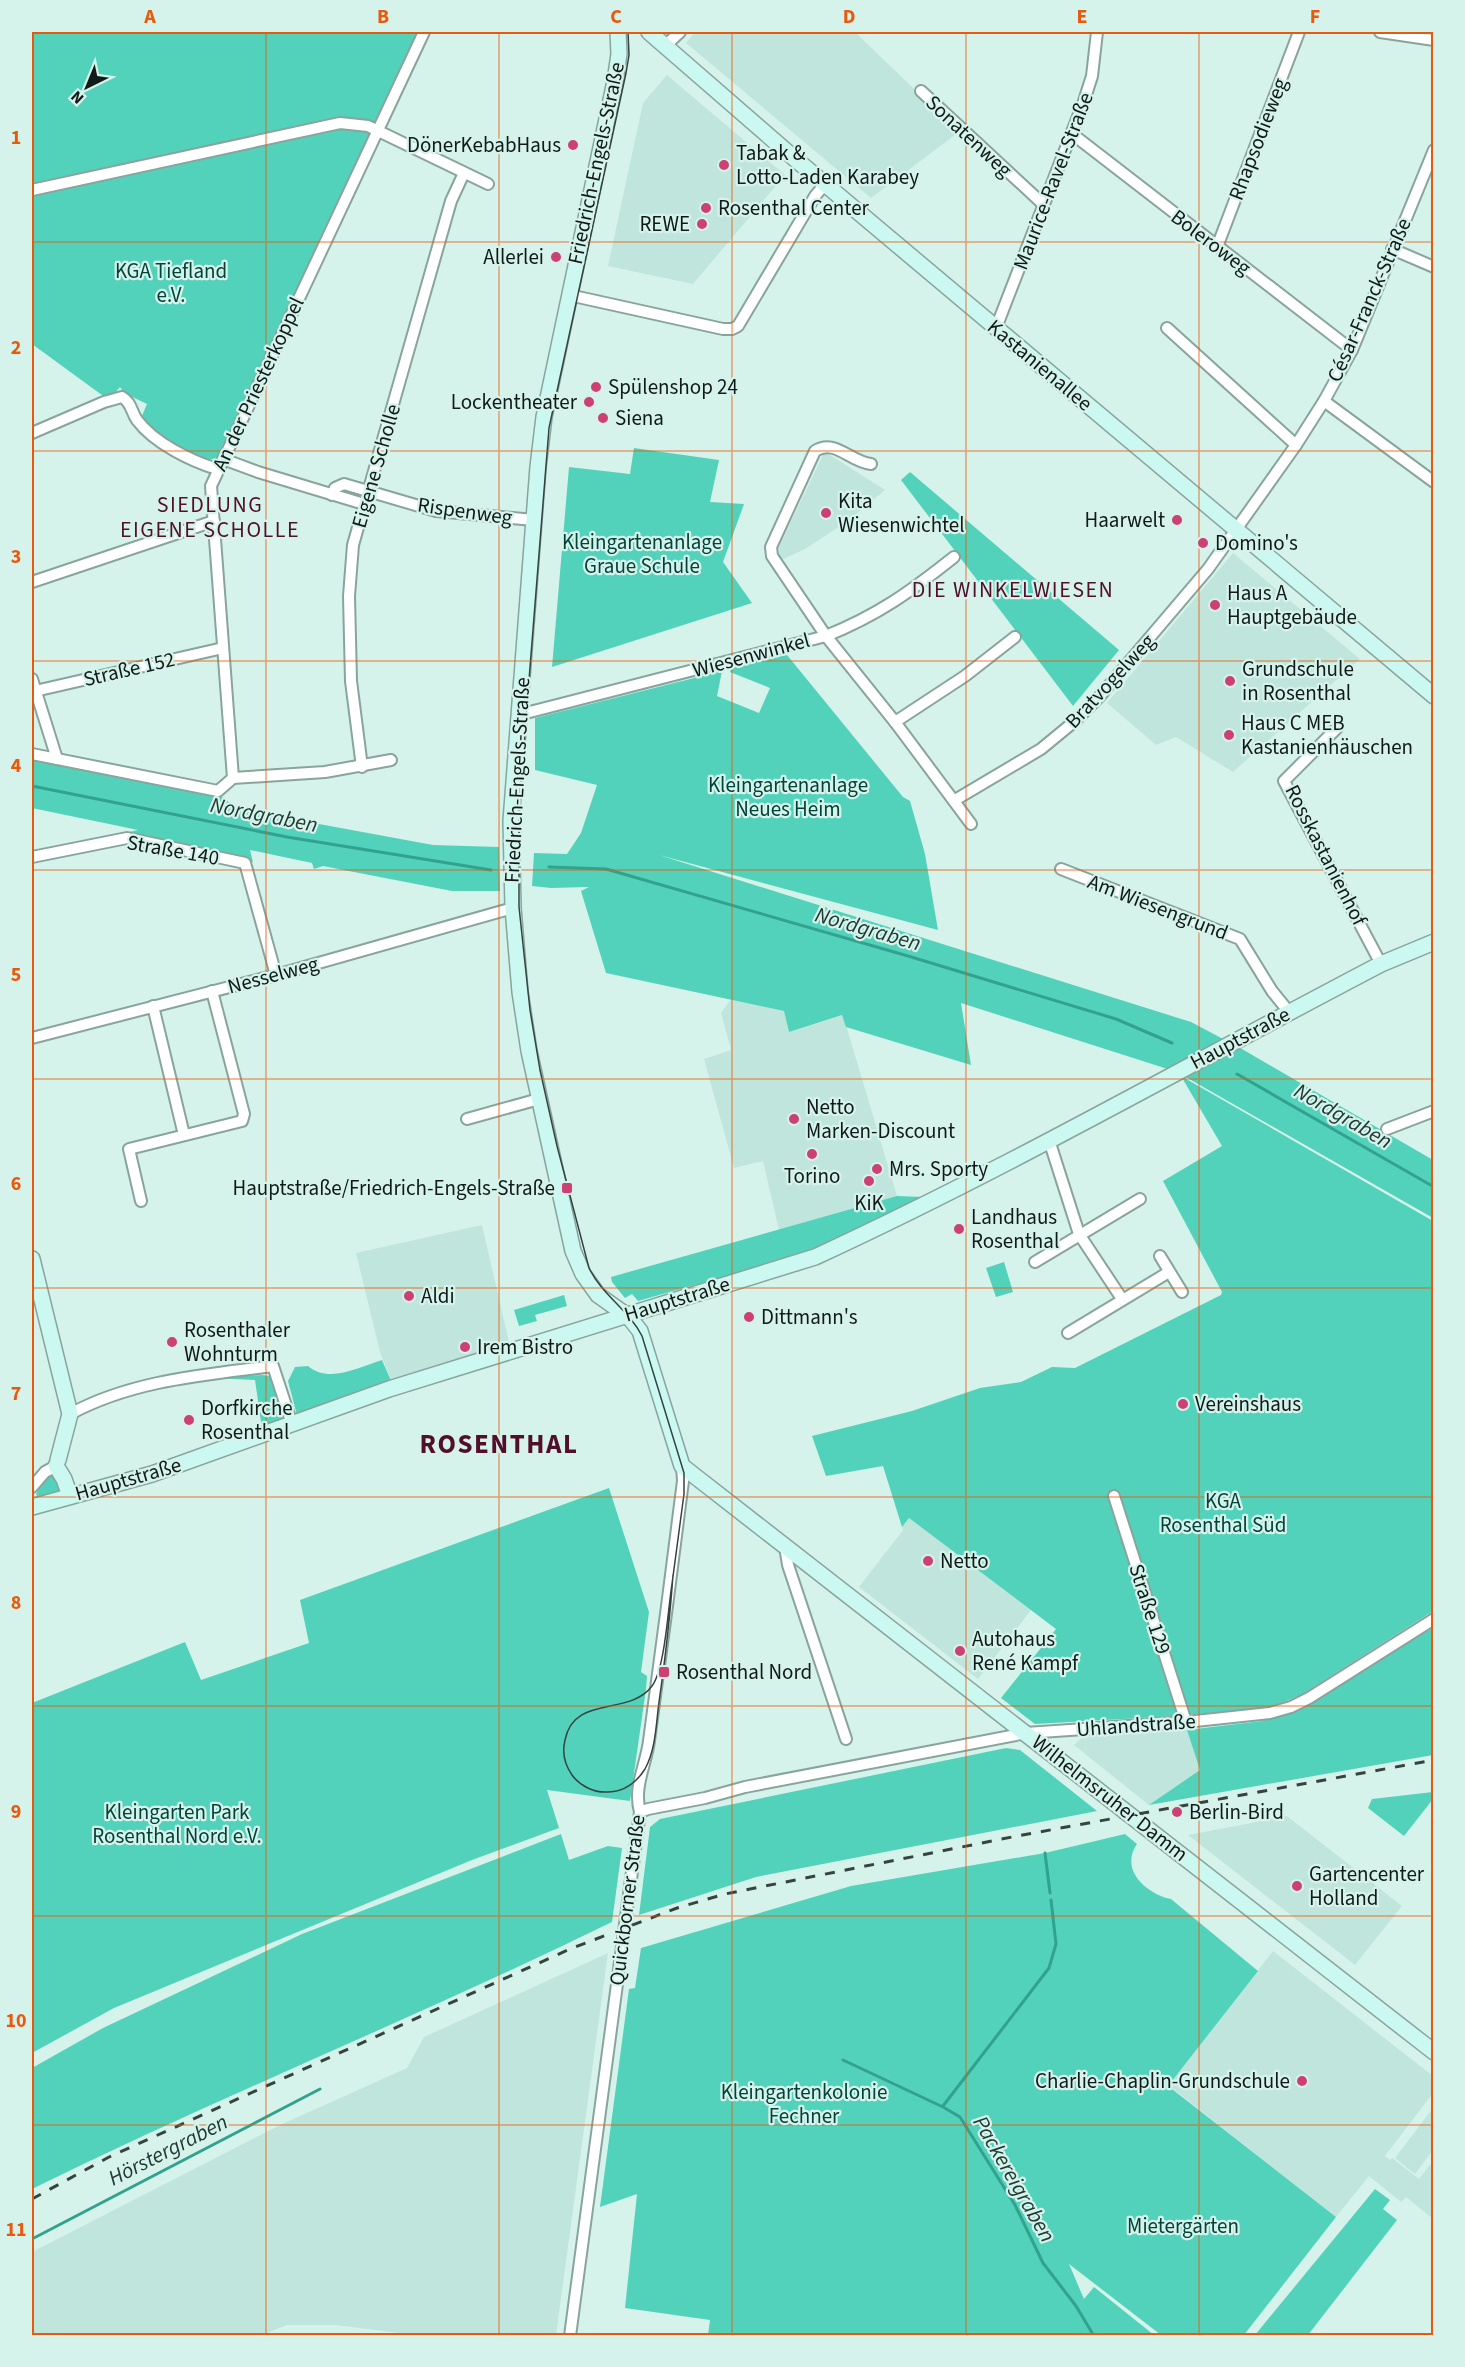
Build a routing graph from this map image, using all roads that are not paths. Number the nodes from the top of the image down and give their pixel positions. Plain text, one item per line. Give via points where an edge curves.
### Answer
1 (424, 32) edge
2 (618, 32) edge
3 (649, 32) edge
4 (680, 32) edge
5 (1097, 32) edge
6 (1299, 32) edge
7 (1380, 32) edge
8 (1434, 40) edge
9 (666, 45) junction
10 (921, 91) dead end
11 (377, 132) junction
12 (1071, 133) junction
13 (1434, 150) edge
14 (464, 173) junction
15 (488, 184) dead end
16 (825, 184) junction
17 (32, 190) edge
18 (1044, 206) junction
19 (1216, 247) junction
20 (1392, 249) junction
21 (1434, 267) edge
22 (569, 295) junction
23 (996, 328) junction
24 (1167, 328) dead end
25 (1352, 350) junction
26 (1324, 401) junction
27 (32, 433) edge
28 (1296, 445) junction
29 (220, 464) junction
30 (870, 464) dead end
31 (1434, 482) edge
32 (368, 492) junction
33 (332, 495) junction
34 (364, 504) junction
35 (534, 520) junction
36 (214, 521) junction
37 (1237, 530) junction
38 (954, 557) dead end
39 (32, 582) edge
40 (826, 636) junction
41 (1015, 637) dead end
42 (224, 648) junction
43 (32, 679) edge
44 (35, 691) junction
45 (1434, 696) edge
46 (518, 716) junction
47 (895, 722) junction
48 (1337, 728) dead end
49 (32, 754) edge
50 (57, 759) junction
51 (391, 760) dead end
52 (362, 767) junction
53 (233, 778) junction
54 (955, 800) junction
55 (971, 824) dead end
56 (32, 857) edge
57 (1060, 869) dead end
58 (513, 908) junction
59 (1434, 942) edge
60 (1381, 964) junction
61 (276, 975) junction
62 (212, 991) junction
63 (153, 1006) junction
64 (1289, 1012) junction
65 (32, 1038) edge
66 (539, 1099) junction
67 (1434, 1111) edge
68 (467, 1119) dead end
69 (1387, 1129) dead end
70 (184, 1135) junction
71 (1049, 1140) junction
72 (1140, 1199) dead end
73 (141, 1201) dead end
74 (1079, 1234) junction
75 (1160, 1256) dead end
76 (32, 1259) edge
77 (1035, 1262) dead end
78 (1169, 1272) junction
79 (1182, 1292) dead end
80 (1122, 1299) junction
81 (625, 1314) junction
82 (1068, 1334) dead end
83 (70, 1414) junction
84 (292, 1424) junction
85 (57, 1463) junction
86 (682, 1466) junction
87 (32, 1487) edge
88 (70, 1496) junction
89 (1114, 1496) dead end
90 (32, 1507) edge
91 (785, 1546) junction
92 (1434, 1619) edge
93 (1186, 1722) junction
94 (1026, 1733) junction
95 (846, 1739) dead end
96 (640, 1812) junction
97 (1434, 2052) edge
98 (570, 2336) edge

1 - 11 street, An der Priesterkoppel
2 - 22 main road, Friedrich-Engels-Straße via 615,81
3 - 9 main road, Kastanienallee
4 - 9 street
5 - 12 street, Maurice-Ravel-Straße via 1092,76
6 - 19 street, Rhapsodieweg
7 - 8 street
9 - 16 main road, Kastanienallee
10 - 18 street, Sonatenweg
11 - 14 street
11 - 17 street via 368,126 340,123
11 - 29 street, An der Priesterkoppel
12 - 18 street, Maurice-Ravel-Straße
12 - 19 street, Boleroweg
13 - 20 street, César-Franck-Straße
14 - 15 street
14 - 32 street, Eigene Scholle via 451,201
16 - 22 street via 738,326 732,329
16 - 23 main road, Kastanienallee
18 - 23 street, Maurice-Ravel-Straße
19 - 25 street, Boleroweg
20 - 21 street
20 - 25 street, César-Franck-Straße
22 - 35 main road, Friedrich-Engels-Straße via 543,417
23 - 37 main road, Kastanienallee
24 - 28 street
25 - 26 street, César-Franck-Straße
26 - 28 street, César-Franck-Straße
26 - 31 street
27 - 29 street via 122,397 137,420 186,458
28 - 37 street, César-Franck-Straße
29 - 33 street
29 - 36 street, An der Priesterkoppel via 211,486
30 - 40 street, Wiesenwinkel via 861,463 836,447 815,451 771,547 777,566
32 - 33 street, Rispenweg via 344,484 335,488
32 - 34 street, Eigene Scholle
32 - 35 street, Rispenweg via 436,511
33 - 34 street
34 - 52 street, Eigene Scholle via 353,545 349,596 351,681
35 - 46 main road, Friedrich-Engels-Straße
36 - 39 street
36 - 42 street, An der Priesterkoppel
37 - 45 main road, Kastanienallee
37 - 54 street, Bratvogelweg via 1201,578 1076,721 1041,749
38 - 40 street via 907,595
40 - 46 street, Wiesenwinkel
40 - 47 street
41 - 47 street
42 - 44 street, Straße 152
42 - 53 street, An der Priesterkoppel
43 - 44 street
44 - 50 street
46 - 58 main road, Friedrich-Engels-Straße via 511,821
47 - 54 street
48 - 60 street, Rosskastanienhof via 1284,781
49 - 50 street
50 - 53 street via 218,792
51 - 52 street
52 - 53 street
54 - 55 street
56 - 61 street, Straße 140 via 127,838 245,863
57 - 64 street, Am Wiesengrund via 1240,939
58 - 61 street, Nesselweg
58 - 66 main road, Friedrich-Engels-Straße via 520,992
59 - 60 main road, Hauptstraße
60 - 64 main road, Hauptstraße
61 - 62 street, Nesselweg
62 - 63 street, Nesselweg
62 - 70 street via 244,1114 238,1123
63 - 65 street, Nesselweg
63 - 70 street
64 - 71 main road, Hauptstraße
66 - 68 street
66 - 81 main road, Friedrich-Engels-Straße via 577,1262 600,1297
67 - 69 street
70 - 73 street via 129,1149
71 - 74 street
71 - 81 main road, Hauptstraße via 815,1257
72 - 74 street
74 - 77 street
74 - 80 street
75 - 78 street
76 - 83 main road
78 - 79 street
78 - 80 street
80 - 82 street
81 - 84 main road, Hauptstraße via 388,1389
81 - 86 main road via 640,1331
83 - 84 street via 95,1400 152,1383 273,1366
83 - 85 main road
84 - 88 main road, Hauptstraße via 152,1474
85 - 87 street
85 - 88 main road
86 - 91 main road, Wilhelmsruher Damm
86 - 96 street, Quickborner Straße via 683,1483 649,1741 637,1798
88 - 90 main road, Hauptstraße
89 - 93 street, Straße 129
91 - 94 main road, Wilhelmsruher Damm
91 - 95 street
92 - 93 street, Uhlandstraße via 1291,1707
93 - 94 street, Uhlandstraße
94 - 96 street, Uhlandstraße via 745,1787
94 - 97 main road, Wilhelmsruher Damm
96 - 98 street, Quickborner Straße

